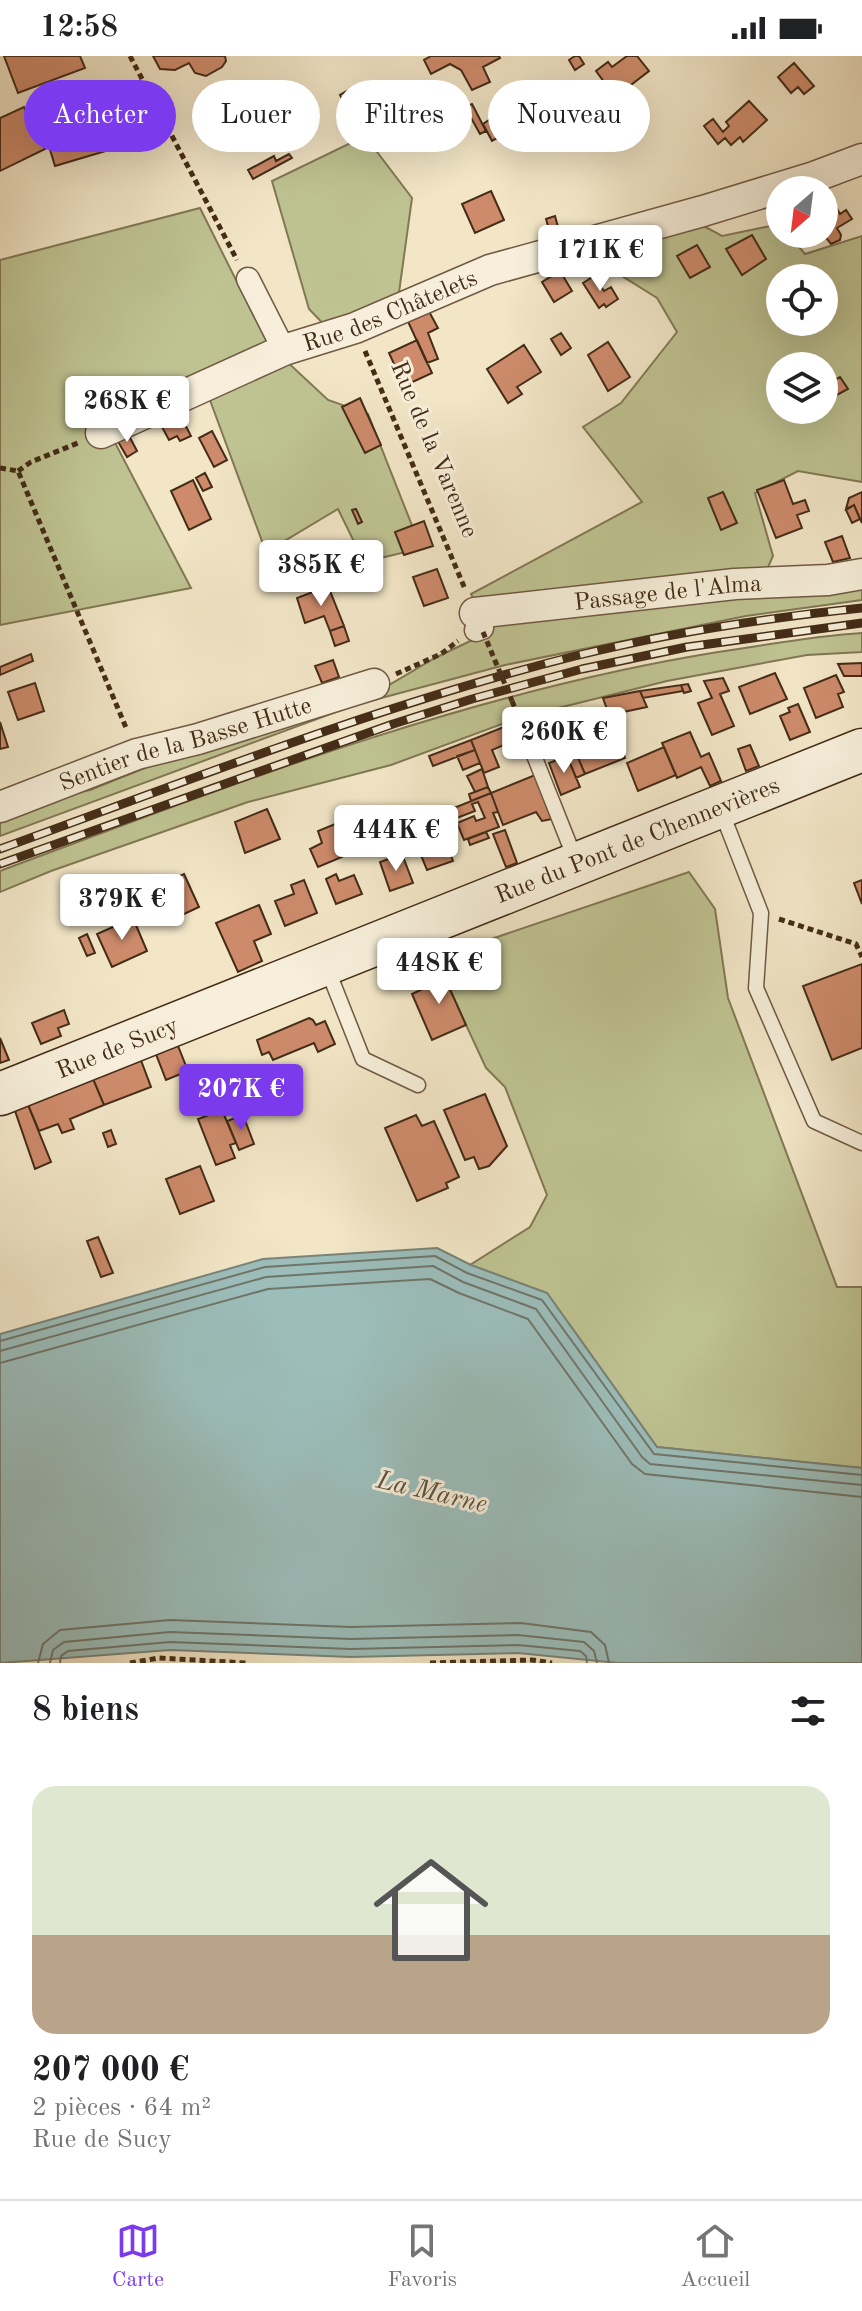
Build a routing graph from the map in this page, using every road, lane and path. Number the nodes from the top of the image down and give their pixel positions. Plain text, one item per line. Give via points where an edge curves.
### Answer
1 (130, 56) edge
2 (862, 159) edge
3 (248, 279) joint
4 (359, 338) dead end
5 (284, 350) junction
6 (101, 433) joint
7 (0, 468) edge
8 (18, 471) junction
9 (862, 574) edge
10 (462, 581) dead end
11 (476, 624) junction
12 (374, 684) joint
13 (121, 717) dead end
14 (862, 750) edge
15 (535, 758) joint
16 (0, 807) edge
17 (720, 808) junction
18 (577, 865) junction
19 (761, 913) junction
20 (862, 957) edge
21 (326, 964) junction
22 (235, 1000) joint
23 (418, 1085) dead end
24 (0, 1094) edge
25 (862, 1143) edge
26 (130, 1663) edge
27 (246, 1663) edge
28 (430, 1663) edge
29 (552, 1663) edge

1 - 3 path
2 - 5 street, Rue des Châtelets via 703,211 490,270 355,328
3 - 5 street
4 - 10 path, Rue de la Varenne
5 - 6 street, Rue des Châtelets
6 - 8 path
7 - 8 path
8 - 13 path
9 - 11 street, Passage de l'Alma via 735,584
11 - 12 path via 441,654
11 - 15 path, bridge
12 - 16 street, Sentier de la Basse Hutte via 137,754
14 - 17 main road, Rue du Pont de Chennevières
15 - 18 lane
17 - 18 main road, Rue du Pont de Chennevières
17 - 19 lane
18 - 21 main road, Rue du Pont de Chennevières
19 - 20 path via 856,944
19 - 25 lane via 756,988 814,1121
21 - 22 main road, Rue du Pont de Chennevières
21 - 23 lane via 363,1059
22 - 24 main road, Rue de Sucy
26 - 27 path via 159,1658
28 - 29 path

